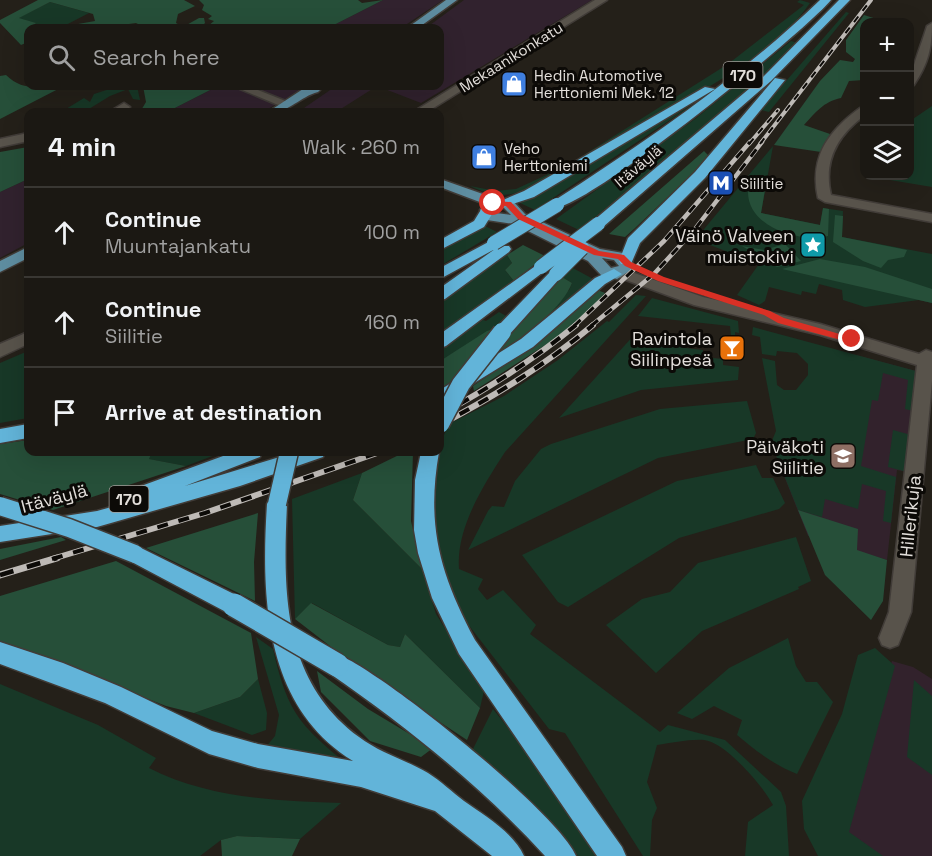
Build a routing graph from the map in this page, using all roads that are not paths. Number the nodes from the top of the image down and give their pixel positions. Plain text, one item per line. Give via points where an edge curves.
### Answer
1 (452, 0) edge
2 (602, 0) edge
3 (826, 0) edge
4 (845, 0) edge
5 (418, 24) edge
6 (932, 26) edge
7 (782, 44) junction
8 (795, 53) junction
9 (929, 55) edge
10 (914, 76) edge
11 (246, 90) edge
12 (315, 90) edge
13 (280, 108) edge
14 (288, 108) edge
15 (426, 108) edge
16 (860, 114) edge
17 (24, 138) edge
18 (0, 143) edge
19 (444, 185) edge
20 (498, 209) junction
21 (932, 218) edge
22 (602, 226) junction
23 (444, 244) edge
24 (499, 246) junction
25 (24, 254) edge
26 (0, 267) edge
27 (622, 268) junction
28 (444, 272) edge
29 (444, 292) edge
30 (444, 339) edge
31 (24, 340) edge
32 (0, 351) edge
33 (929, 359) edge
34 (444, 396) edge
35 (444, 416) edge
36 (24, 432) edge
37 (0, 436) edge
38 (242, 456) edge
39 (288, 456) edge
40 (304, 456) edge
41 (429, 456) edge
42 (0, 506) edge
43 (1, 534) edge
44 (890, 638) dead end
45 (0, 654) edge
46 (443, 801) junction
47 (511, 856) edge
48 (563, 856) edge
49 (613, 856) edge

1 - 5 main road
2 - 15 street, Mekaanikonkatu
3 - 7 highway, Itäväylä / 170
4 - 8 highway, Itäväylä / 170
6 - 9 street
7 - 20 highway via 622,142
7 - 24 highway, Itäväylä / 170 via 660,138 557,205 544,220
8 - 22 highway, Itäväylä / 170
8 - 27 highway via 787,70 733,138 633,241
9 - 10 street
11 - 13 street
12 - 14 main road
16 - 21 street via 828,147 820,175 825,198
17 - 18 street
19 - 20 main road
20 - 23 highway
20 - 27 main road via 604,260 604,270
22 - 30 highway, bridge
22 - 35 highway, bridge via 501,332 461,384
24 - 28 highway
24 - 29 highway
25 - 26 main road
27 - 33 street via 655,287 721,307
27 - 34 highway via 600,280 510,355
31 - 32 street
33 - 44 street, Hillerikuja via 900,612
36 - 37 highway
38 - 43 highway, Itäväylä / 170 via 115,504
39 - 46 highway, bridge via 275,539 277,608 291,672 320,718 352,746 419,782
40 - 43 highway via 97,519
41 - 49 highway via 422,501 423,531 447,610 467,647
42 - 48 highway, bridge via 135,554 338,665 465,758 518,805
45 - 46 highway via 63,674 209,742 258,756 361,775
46 - 47 highway

